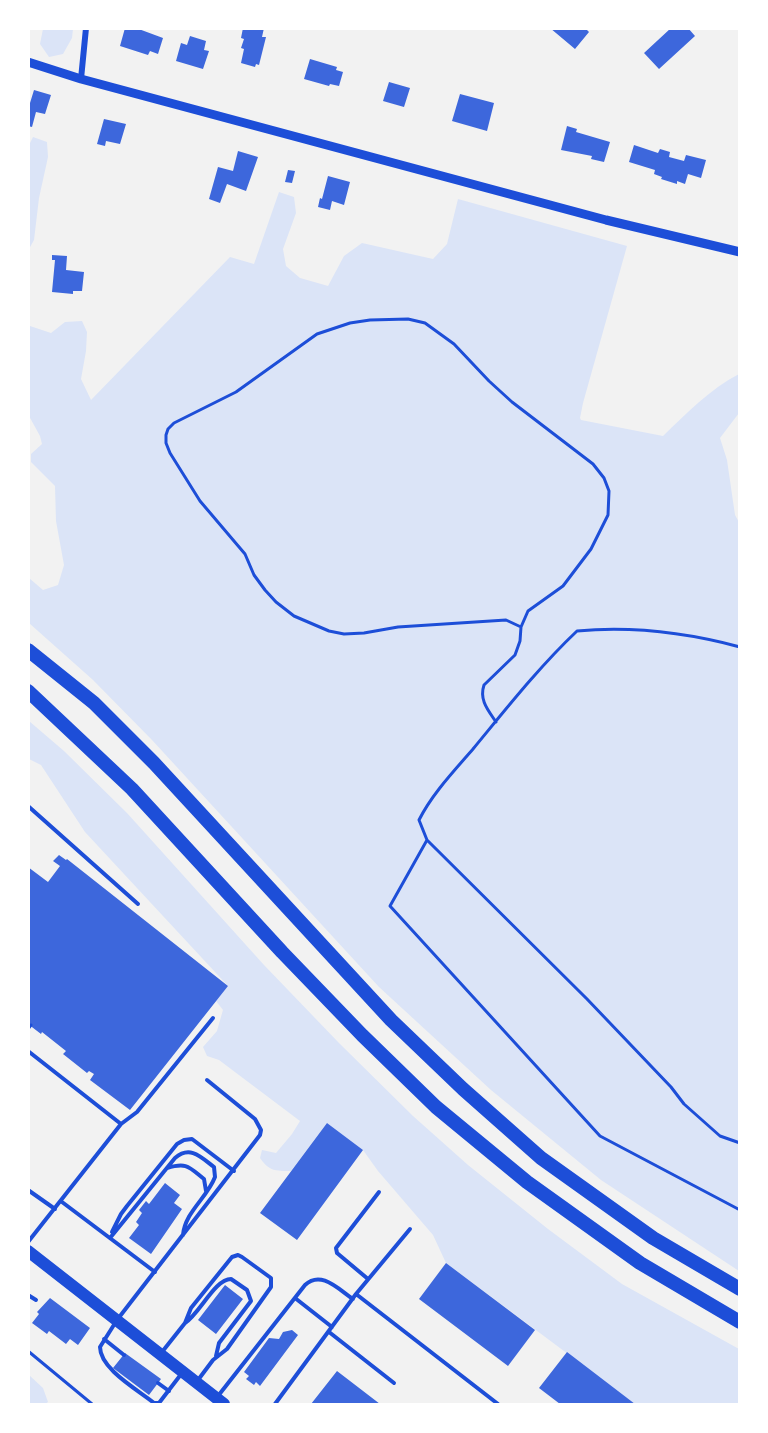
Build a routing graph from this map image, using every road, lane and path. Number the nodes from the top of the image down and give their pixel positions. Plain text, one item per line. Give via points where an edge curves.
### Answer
1 (86, 28) edge
2 (28, 62) edge
3 (81, 79) junction
4 (740, 252) edge
5 (521, 627) junction
6 (740, 647) edge
7 (28, 650) edge
8 (28, 691) edge
9 (495, 722) junction
10 (28, 806) edge
11 (427, 840) junction
12 (138, 904) dead end
13 (213, 1018) dead end
14 (28, 1051) edge
15 (207, 1080) dead end
16 (121, 1124) junction
17 (740, 1143) edge
18 (167, 1168) junction
19 (234, 1172) junction
20 (28, 1190) edge
21 (206, 1192) junction
22 (379, 1192) dead end
23 (62, 1202) junction
24 (55, 1209) junction
25 (740, 1210) edge
26 (410, 1229) dead end
27 (183, 1237) junction
28 (110, 1238) junction
29 (28, 1242) edge
30 (30, 1256) edge
31 (155, 1272) junction
32 (368, 1279) junction
33 (740, 1288) edge
34 (356, 1294) junction
35 (28, 1295) edge
36 (295, 1298) junction
37 (353, 1299) junction
38 (36, 1300) dead end
39 (117, 1320) junction
40 (740, 1322) edge
41 (185, 1323) junction
42 (332, 1327) junction
43 (328, 1332) junction
44 (104, 1339) junction
45 (28, 1352) edge
46 (124, 1355) dead end
47 (160, 1355) junction
48 (216, 1357) junction
49 (183, 1373) junction
50 (158, 1383) dead end
51 (196, 1383) junction
52 (394, 1383) dead end
53 (169, 1391) junction
54 (220, 1402) edge
55 (92, 1404) edge
56 (275, 1404) edge
57 (498, 1404) edge

1 - 3 street
2 - 3 street
3 - 4 street via 606,220
5 - 5 path via 528,610 563,586 591,549 608,515 609,491 593,464 512,402 469,357 425,323 408,319 370,320 316,334 236,392 168,429 166,443 170,453 200,501 245,554 265,590 294,616 328,632 344,634 506,620
5 - 9 path via 514,655 482,690 484,704
6 - 9 path via 626,629 577,631
7 - 33 highway via 94,703 154,763 391,1020 463,1089 550,1165 653,1238
8 - 40 highway via 132,789 282,952 436,1107 527,1182 640,1263
9 - 11 path via 424,810 419,819
10 - 12 lane
11 - 17 path via 587,999 684,1104 720,1136
11 - 25 path via 390,906 600,1136
13 - 16 lane via 137,1112
14 - 16 lane
15 - 19 lane via 255,1119 261,1130
16 - 23 lane
18 - 21 lane via 188,1166 204,1179
18 - 21 lane via 178,1155 196,1153 214,1167 213,1184
18 - 28 lane
19 - 27 lane
19 - 28 lane via 192,1139 181,1142 121,1214
20 - 24 lane
21 - 27 lane via 188,1219
22 - 32 lane via 336,1248
23 - 24 lane
23 - 28 lane
24 - 29 lane
26 - 32 lane
27 - 31 lane
28 - 31 lane
30 - 39 highway
31 - 39 lane
32 - 34 lane
34 - 37 lane
34 - 57 lane
35 - 38 lane
36 - 37 lane via 312,1279 320,1278
36 - 42 lane
36 - 54 lane
37 - 42 lane
39 - 44 lane
39 - 47 highway
41 - 47 lane
41 - 48 lane via 224,1280 247,1290 251,1301 219,1343
41 - 48 lane via 191,1308 232,1257 242,1257 271,1278 271,1287 227,1348
42 - 43 lane
43 - 52 lane
43 - 56 lane
44 - 46 lane
44 - 53 lane via 100,1347 103,1361 154,1403 159,1403
45 - 55 path
47 - 49 highway
48 - 51 lane
49 - 51 highway
49 - 53 lane
50 - 53 lane
51 - 54 highway

